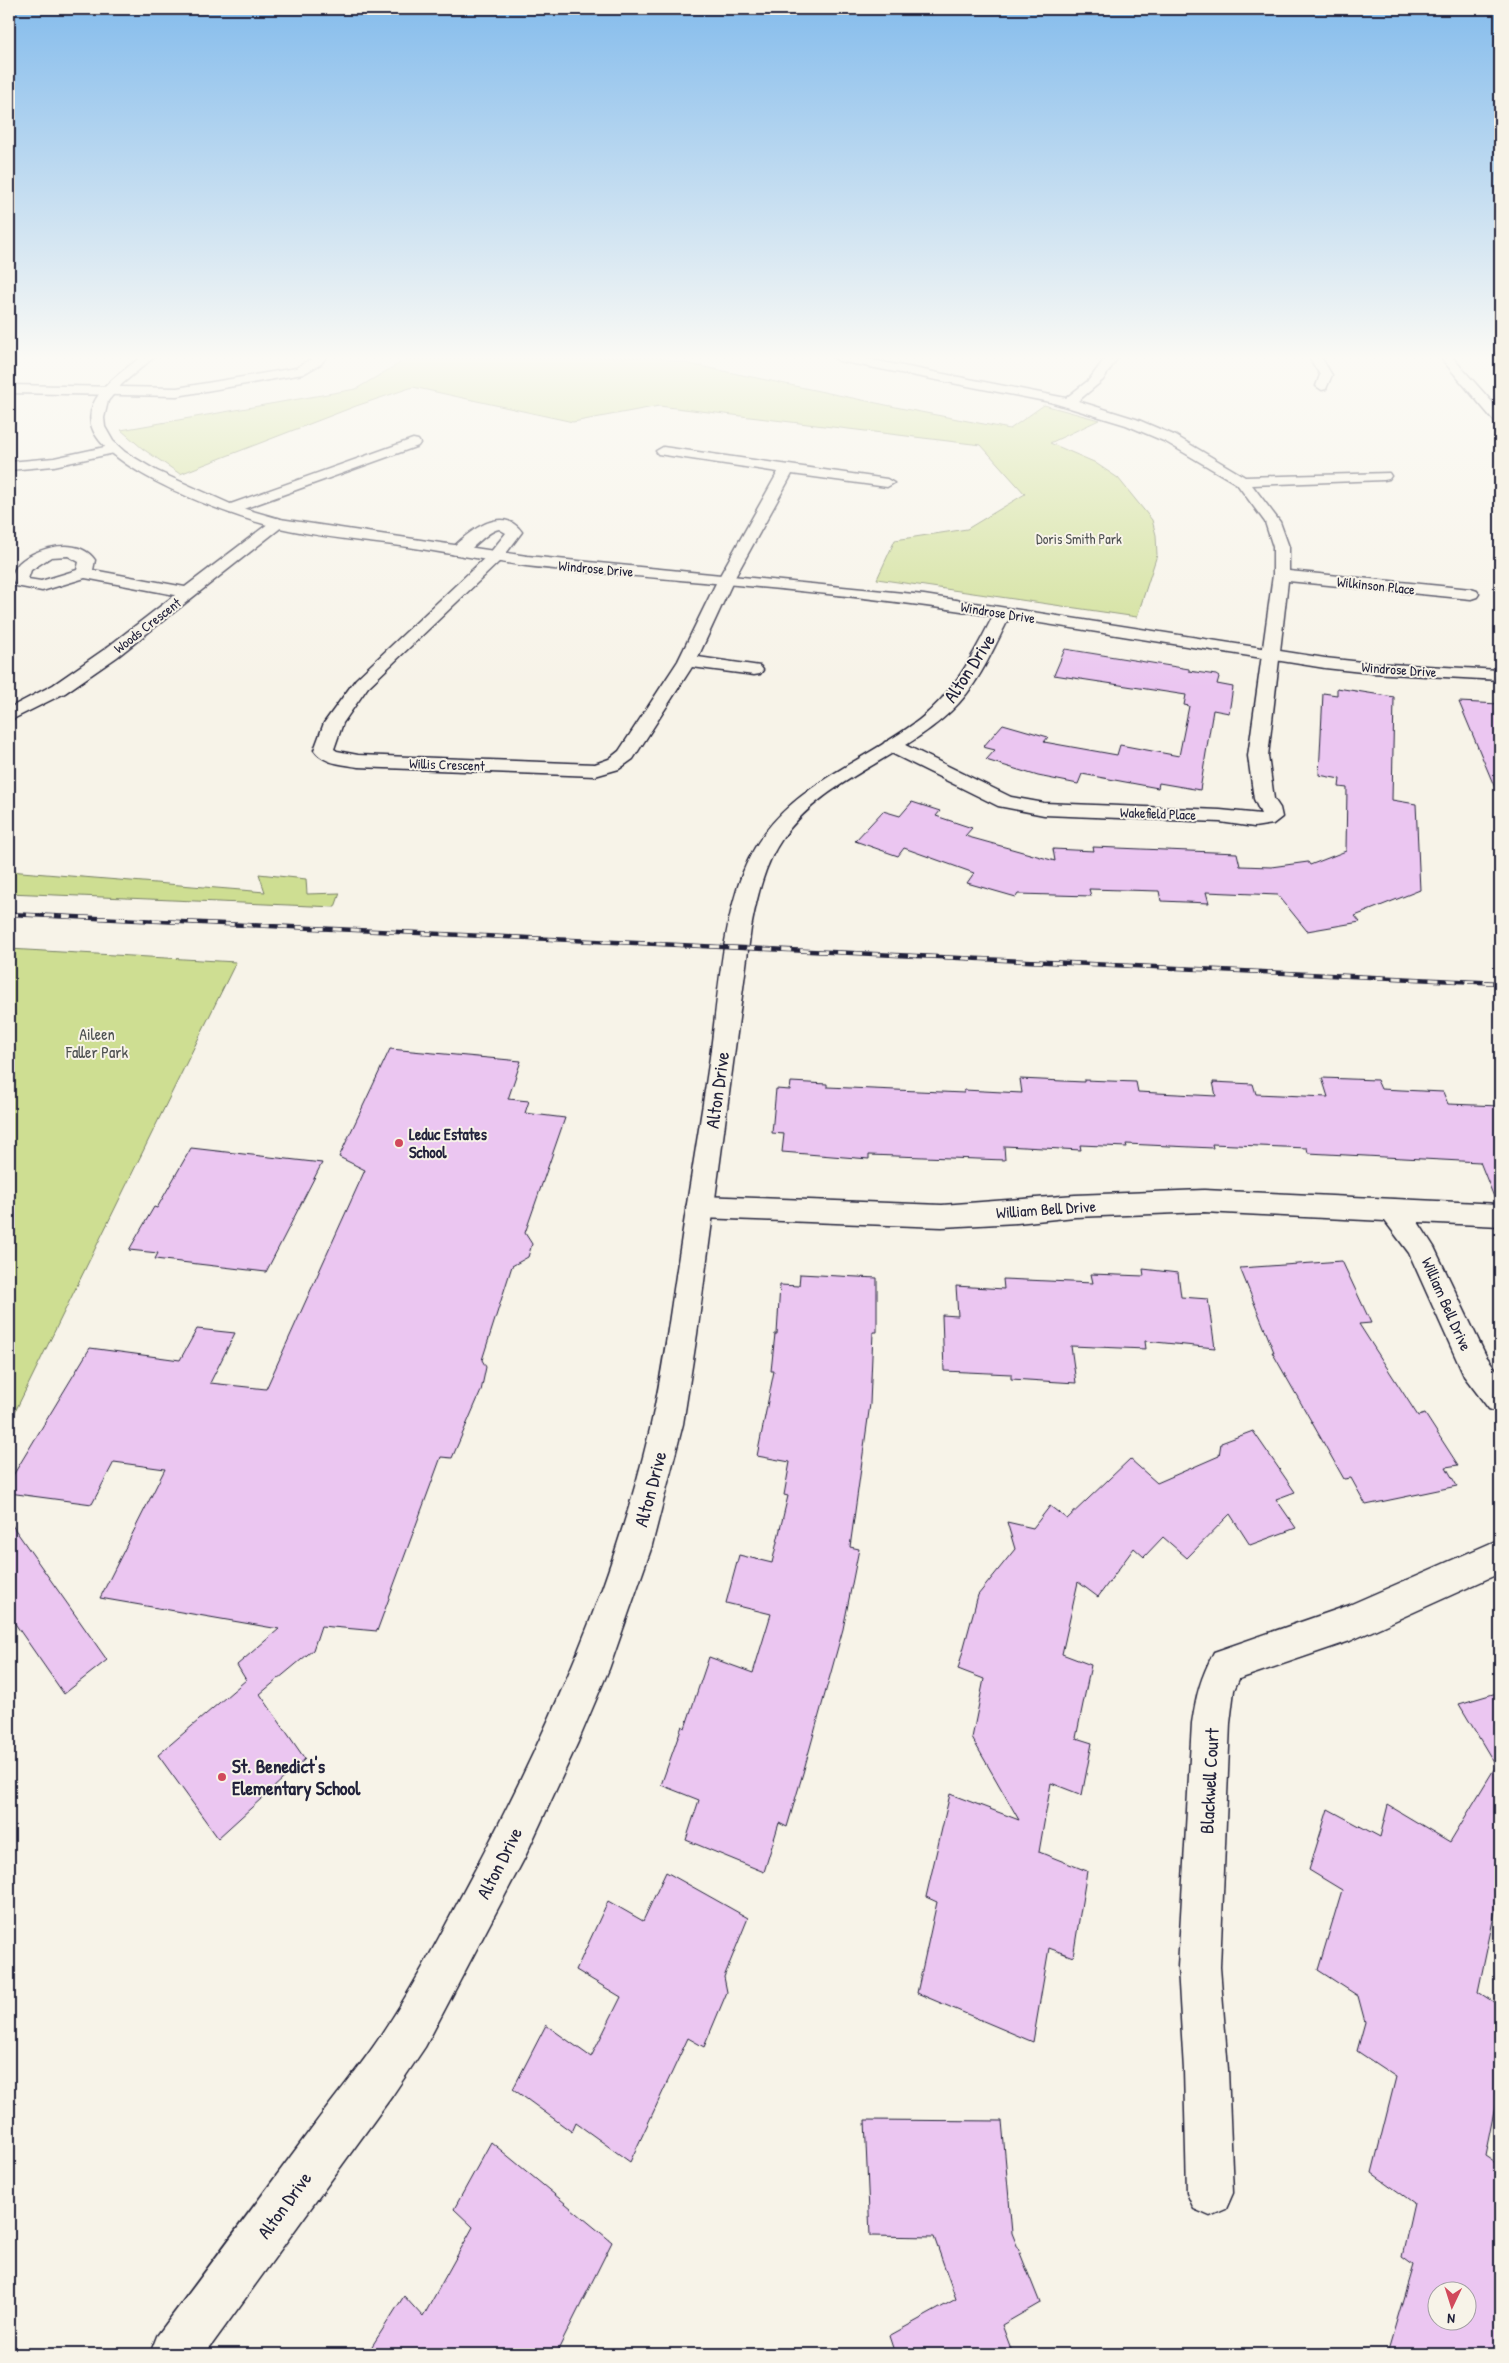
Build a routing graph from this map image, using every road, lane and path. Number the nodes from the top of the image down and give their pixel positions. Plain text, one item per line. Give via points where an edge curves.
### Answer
1 (142, 467) edge
2 (346, 467) edge
3 (782, 467) edge
4 (1219, 467) edge
5 (787, 468) junction
6 (1384, 476) dead end
7 (1242, 481) junction
8 (887, 483) dead end
9 (230, 509) junction
10 (278, 522) junction
11 (458, 551) junction
12 (495, 557) junction
13 (84, 573) dead end
14 (1281, 575) junction
15 (726, 579) junction
16 (188, 593) junction
17 (1471, 594) dead end
18 (1003, 613) junction
19 (1269, 655) junction
20 (687, 662) junction
21 (754, 670) dead end
22 (1500, 674) edge
23 (9, 715) edge
24 (892, 746) junction
25 (700, 1207) junction
26 (1392, 1208) junction
27 (1500, 1215) edge
28 (1500, 1399) edge
29 (1500, 1556) edge
30 (1210, 2193) dead end
31 (175, 2354) edge

1 - 9 street, Windrose Drive
2 - 9 street
3 - 5 street
4 - 7 street
5 - 8 street
5 - 15 street, Willis Crescent
6 - 7 street
7 - 14 street via 1272,522 1281,547
9 - 10 street, Windrose Drive
10 - 11 street, Windrose Drive
10 - 16 street, Woods Crescent
11 - 12 street, Windrose Drive
11 - 12 street via 481,530 496,526 511,529 514,532 512,537
12 - 15 street, Windrose Drive
12 - 20 street, Willis Crescent via 354,693 327,737 324,750 331,756 358,761 595,770 608,767 626,755
13 - 16 street
14 - 17 street, Wilkinson Place
14 - 19 street
15 - 18 street, Windrose Drive via 866,593
15 - 20 street, Willis Crescent
16 - 23 street, Woods Crescent via 59,690
18 - 19 street, Windrose Drive
18 - 24 street, Alton Drive via 978,661 952,700 920,728
19 - 22 street, Windrose Drive via 1371,668
19 - 24 street, Wakefield Place via 1258,756 1264,799 1272,817 1266,820 1024,807 1004,802
20 - 21 street
24 - 25 street, Alton Drive via 810,796 772,838 757,866 747,894 737,947
25 - 26 street, William Bell Drive via 942,1216 1204,1201
25 - 31 street, Alton Drive via 667,1424 634,1551 574,1711 416,2024
26 - 27 street, William Bell Drive
26 - 28 street, William Bell Drive via 1420,1247 1475,1366
29 - 30 street, Blackwell Court via 1350,1623 1227,1665 1216,1687 1211,1723 1199,1967

